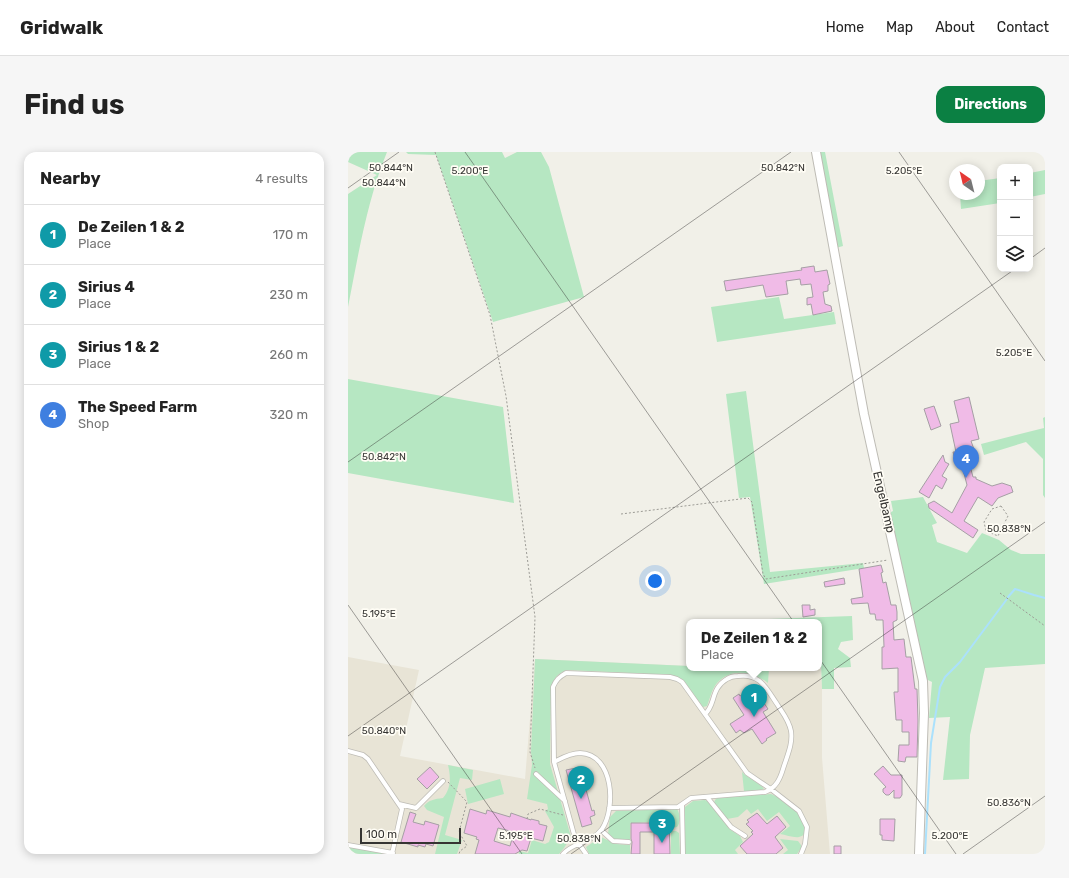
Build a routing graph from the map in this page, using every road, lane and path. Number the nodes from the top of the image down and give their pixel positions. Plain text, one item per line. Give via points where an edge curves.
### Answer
1 (435, 152) edge
2 (816, 152) edge
3 (621, 514) dead end
4 (998, 536) joint
5 (896, 559) junction
6 (1000, 593) dead end
7 (1045, 626) edge
8 (705, 714) junction
9 (348, 751) edge
10 (554, 762) junction
11 (536, 774) joint
12 (444, 781) joint
13 (772, 790) junction
14 (707, 797) junction
15 (565, 801) junction
16 (398, 804) junction
17 (682, 805) junction
18 (610, 808) junction
19 (569, 817) junction
20 (527, 819) dead end
21 (601, 830) junction
22 (745, 836) dead end
23 (629, 842) dead end
24 (580, 844) junction
25 (348, 845) edge
26 (392, 854) edge
27 (460, 854) edge
28 (563, 854) edge
29 (586, 854) edge
30 (683, 854) edge
31 (801, 854) edge
32 (919, 854) edge

1 - 11 path via 490,315 506,396 535,617 530,752
2 - 5 street, Engelbamp via 864,414
3 - 5 path via 748,498 752,502 763,574 766,579
4 - 4 path via 1008,516 1001,506 992,509 984,522 986,531
5 - 32 street, Engelbamp via 923,681
6 - 7 path
8 - 10 lane via 682,682 677,679 566,673 560,676 553,687
8 - 13 lane via 747,773
8 - 13 lane via 710,710 716,690 727,679 750,676 764,684 788,722 791,740 780,778
9 - 16 lane via 368,759
10 - 15 lane
10 - 18 lane via 580,753 597,760 608,777
11 - 15 lane
12 - 16 lane via 416,808
12 - 27 path via 445,779 467,802 459,832 467,846
13 - 14 lane
13 - 31 lane via 792,804 804,818 807,835
14 - 17 lane via 691,798
14 - 22 lane via 731,827
15 - 19 lane
16 - 26 lane via 402,809
17 - 18 lane
17 - 30 lane
18 - 21 lane
19 - 20 path via 540,809 528,814
19 - 24 lane via 575,838
21 - 23 lane via 614,842
21 - 24 lane
24 - 28 lane
24 - 29 lane
25 - 26 lane

